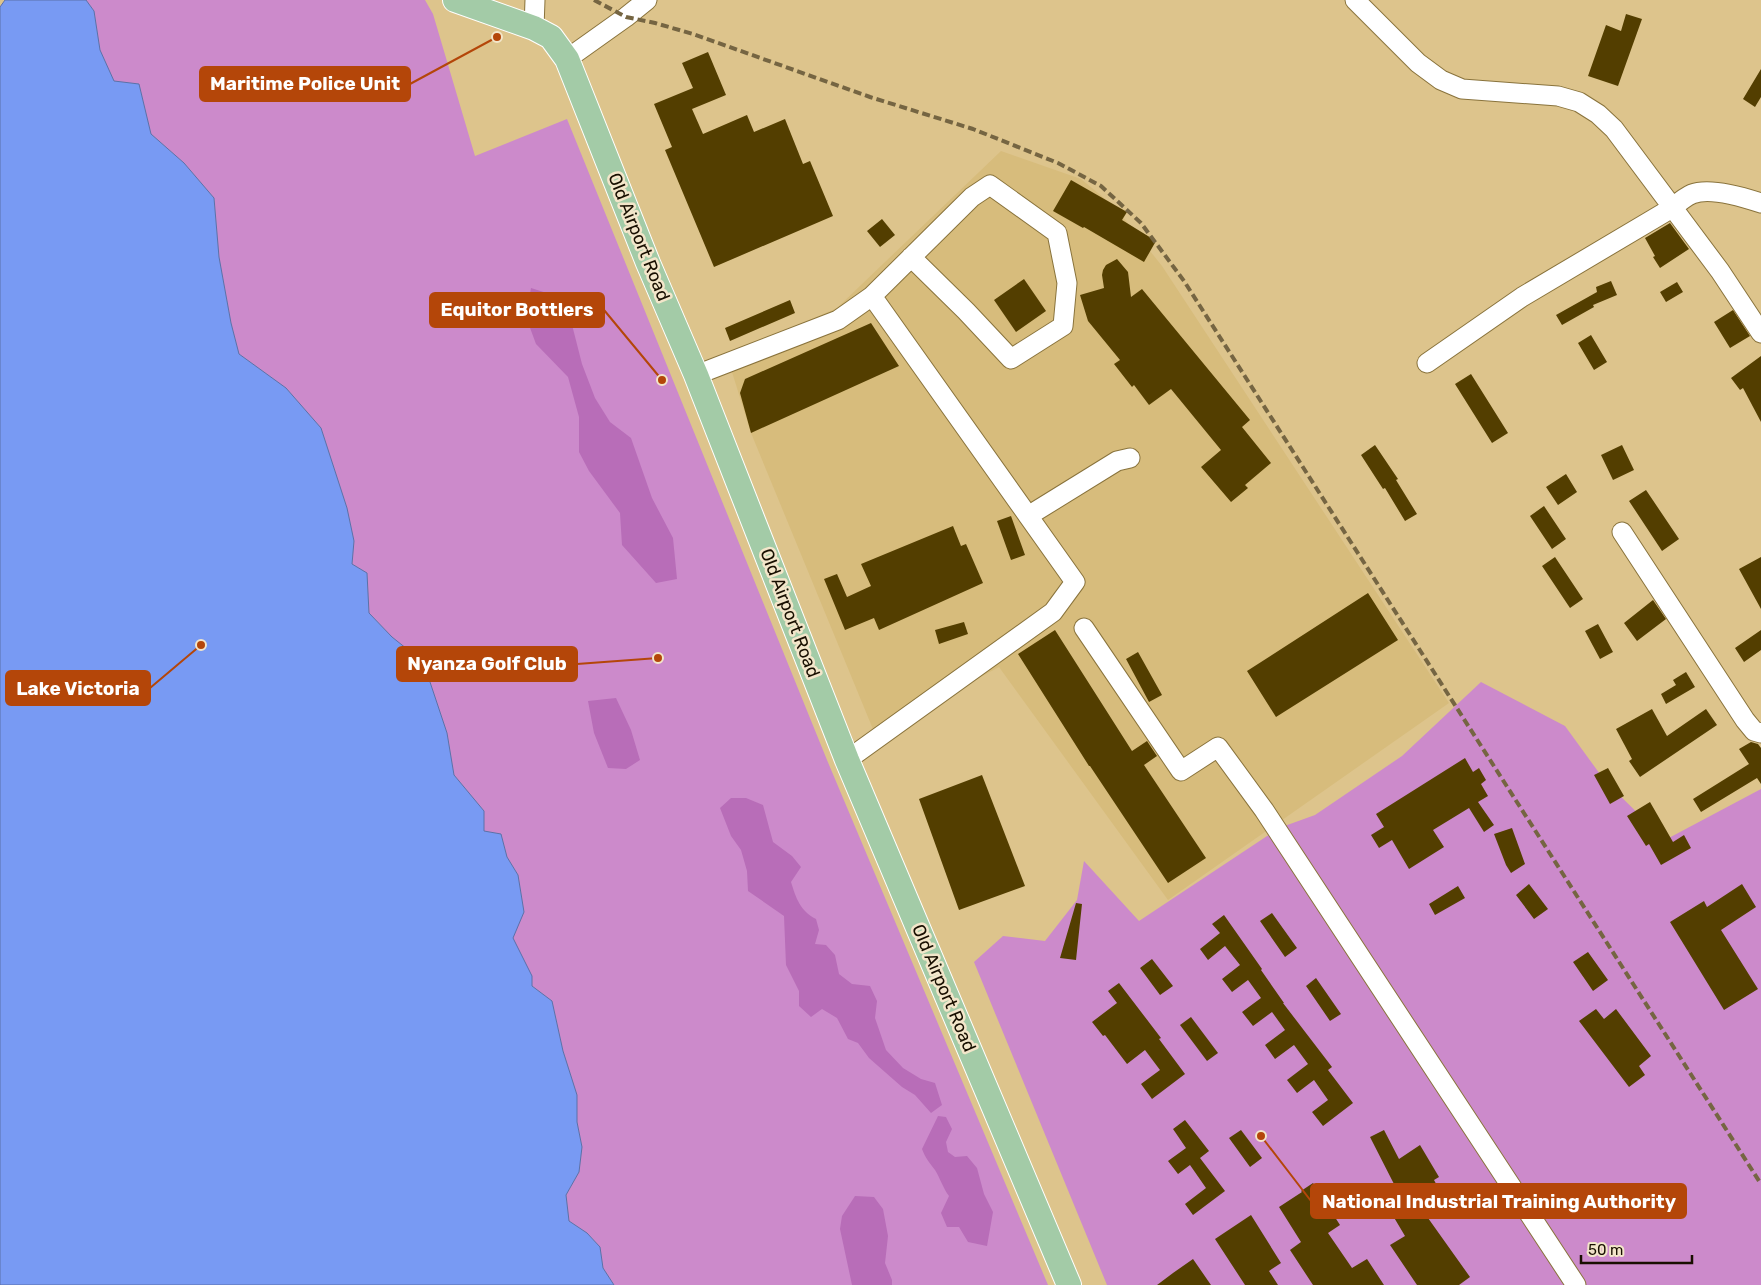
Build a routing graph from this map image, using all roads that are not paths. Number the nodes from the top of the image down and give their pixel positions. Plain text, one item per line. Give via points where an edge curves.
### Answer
1 (455, 0) edge
2 (535, 0) edge
3 (646, 0) edge
4 (1355, 0) edge
5 (534, 28) junction
6 (567, 59) junction
7 (1761, 203) edge
8 (1672, 208) junction
9 (911, 258) junction
10 (872, 296) junction
11 (1761, 334) edge
12 (1427, 363) dead end
13 (696, 375) junction
14 (1130, 458) dead end
15 (1028, 516) junction
16 (1622, 532) dead end
17 (1084, 628) dead end
18 (1761, 733) edge
19 (847, 760) junction
20 (1069, 1285) edge
21 (1576, 1285) edge

1 - 5 main road, Old Airport Road
2 - 5 street
3 - 6 street
4 - 8 street via 1418,63 1441,80 1462,89 1558,96 1579,102 1598,114 1614,129
5 - 6 main road, Old Airport Road via 550,37
6 - 13 main road, Old Airport Road
7 - 8 street via 1702,191
8 - 11 street via 1720,271
8 - 12 street via 1522,297
9 - 9 street via 972,197 990,185 1056,233 1067,283 1063,326 1011,359
9 - 10 street
10 - 13 street via 838,320
10 - 15 street
13 - 19 main road, Old Airport Road
14 - 15 street via 1117,461
15 - 19 street via 1075,582 1053,612
16 - 18 street via 1745,720 1754,731
17 - 21 street via 1180,772 1218,747 1264,810
19 - 20 main road, Old Airport Road

